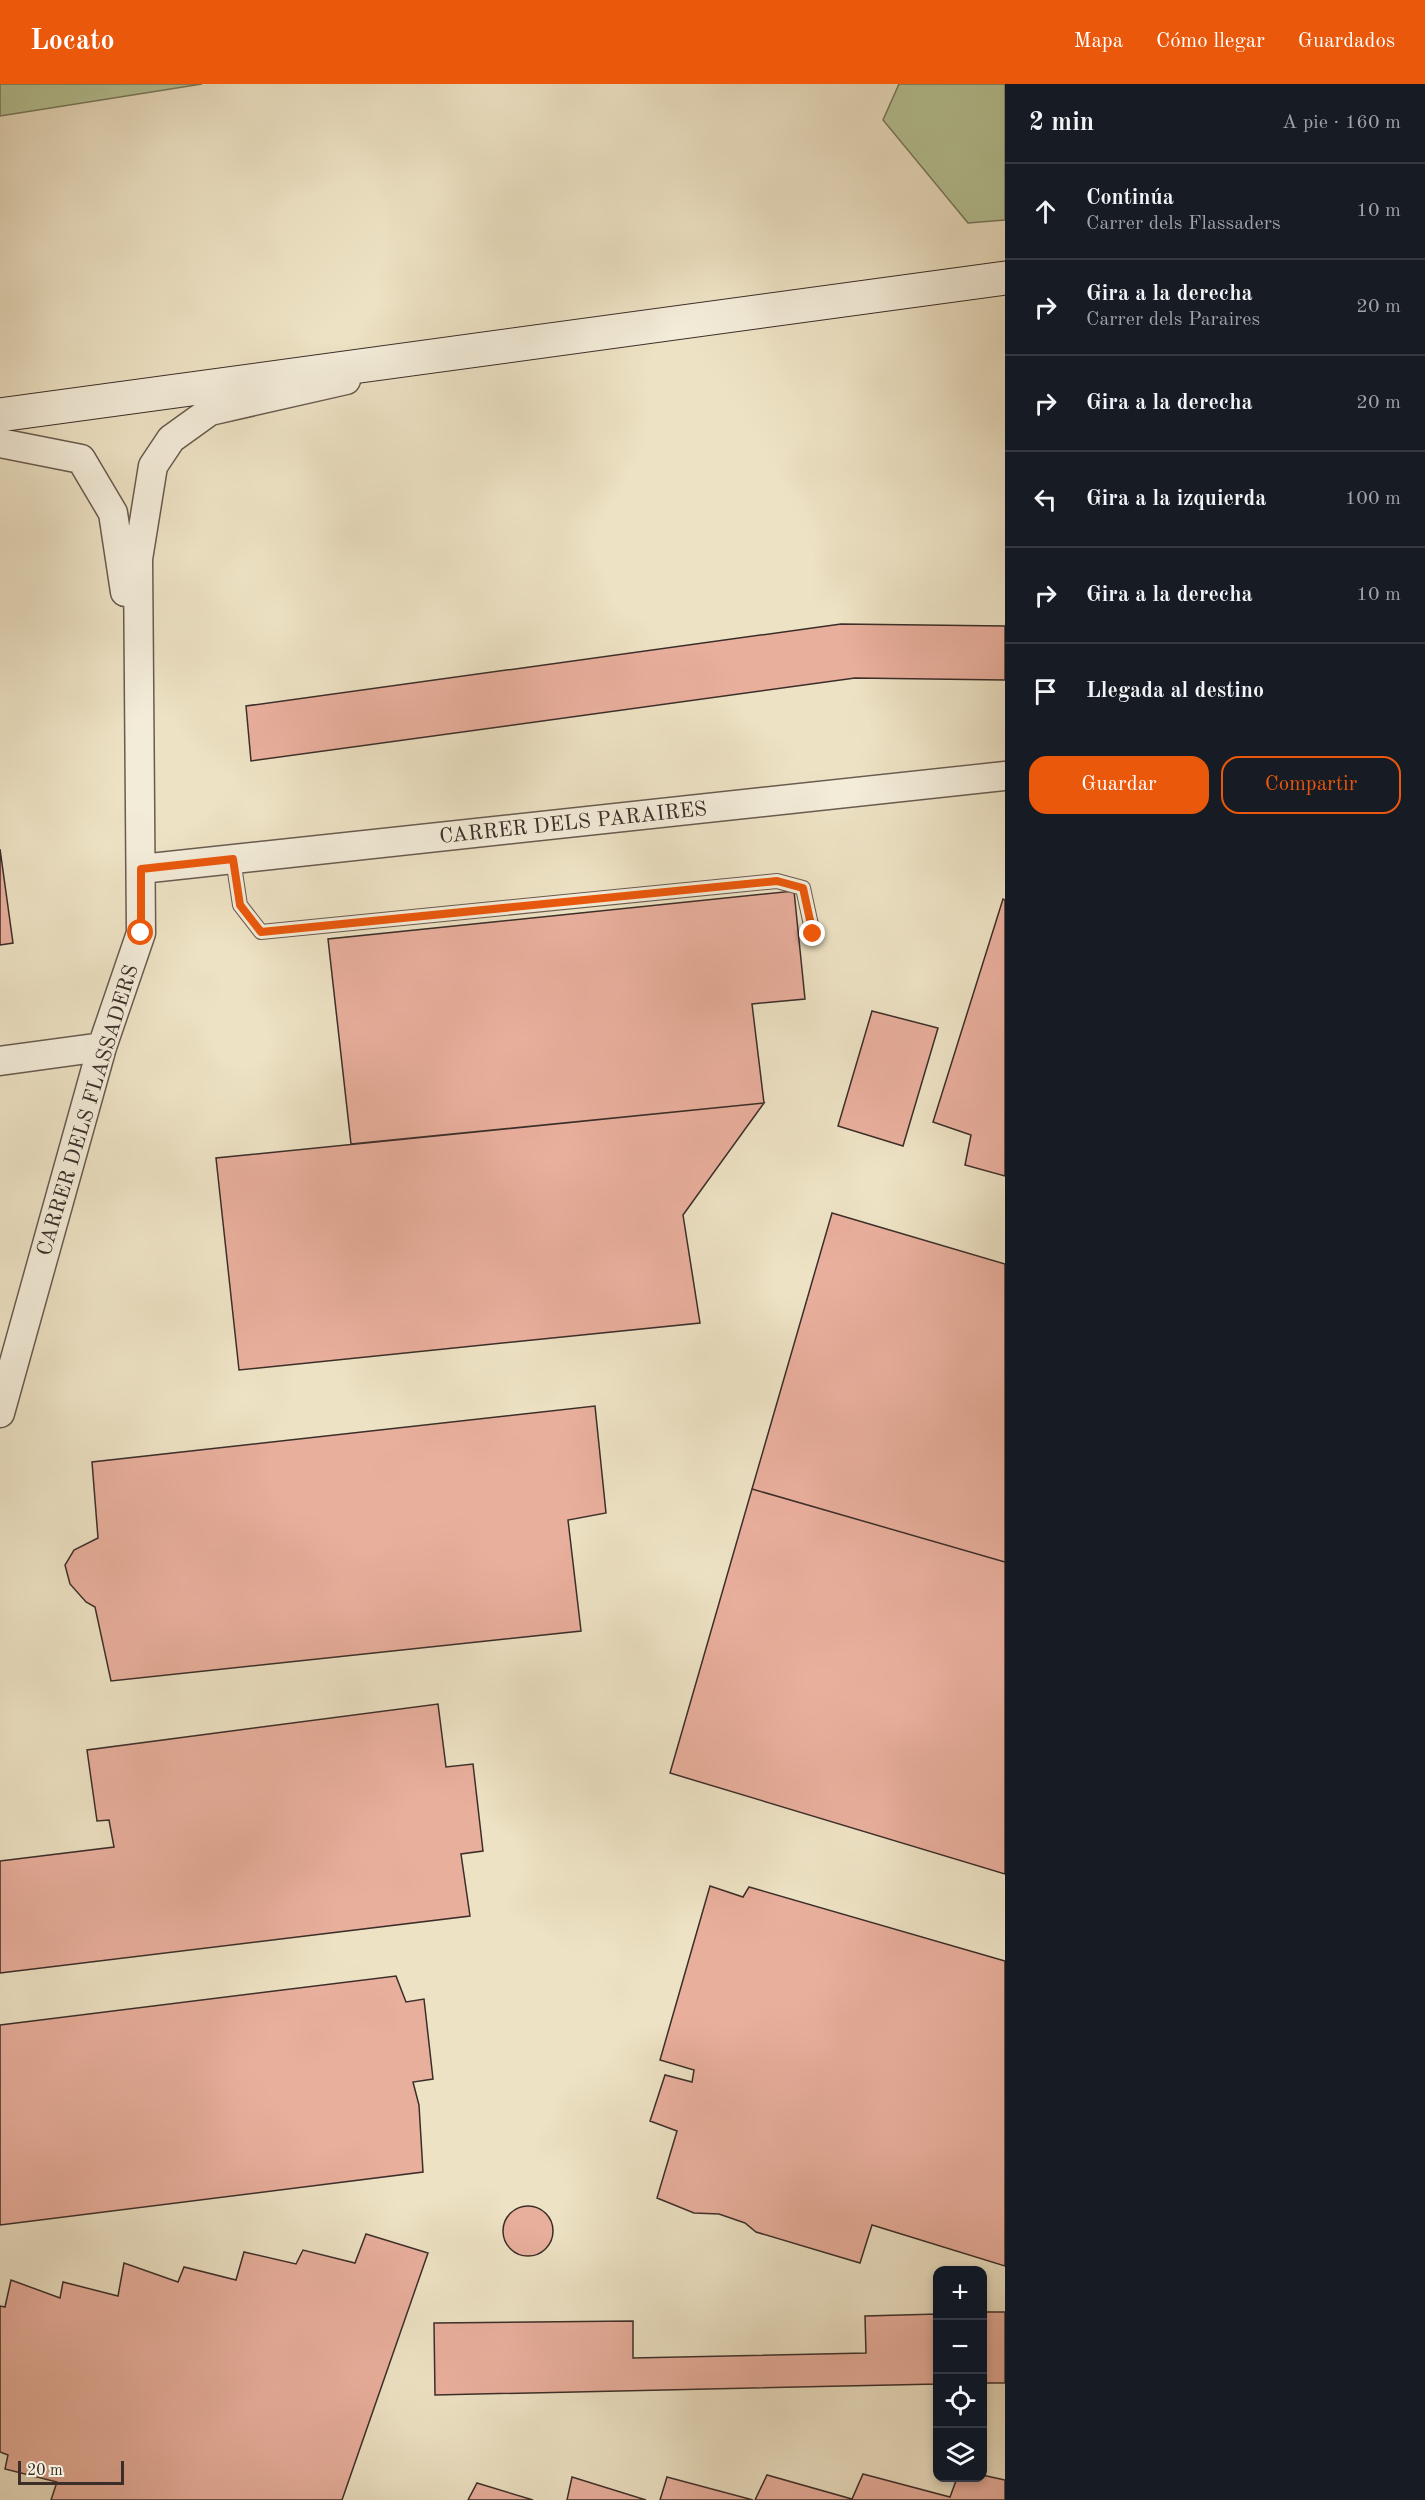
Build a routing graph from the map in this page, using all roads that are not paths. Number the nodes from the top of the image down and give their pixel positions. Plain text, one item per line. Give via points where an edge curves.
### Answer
1 (1005, 278) edge
2 (434, 356) junction
3 (0, 415) edge
4 (0, 443) edge
5 (141, 695) junction
6 (1005, 776) edge
7 (233, 859) junction
8 (141, 869) junction
9 (813, 934) dead end
10 (102, 1047) junction
11 (0, 1061) edge
12 (0, 1413) edge

1 - 2 main road
2 - 3 main road
2 - 5 street, CARRER DELS FLASSADERS via 298,393 210,411 171,439 153,466 138,559
4 - 5 street, CARRER DELS FLASSADERS via 81,459 113,513
5 - 8 street, CARRER DELS FLASSADERS
6 - 7 street, CARRER DELS PARAIRES
7 - 8 street, CARRER DELS PARAIRES
7 - 9 lane via 240,905 261,932 777,881 803,888
8 - 10 street, CARRER DELS FLASSADERS via 141,933
10 - 11 street
10 - 12 street, CARRER DELS FLASSADERS

